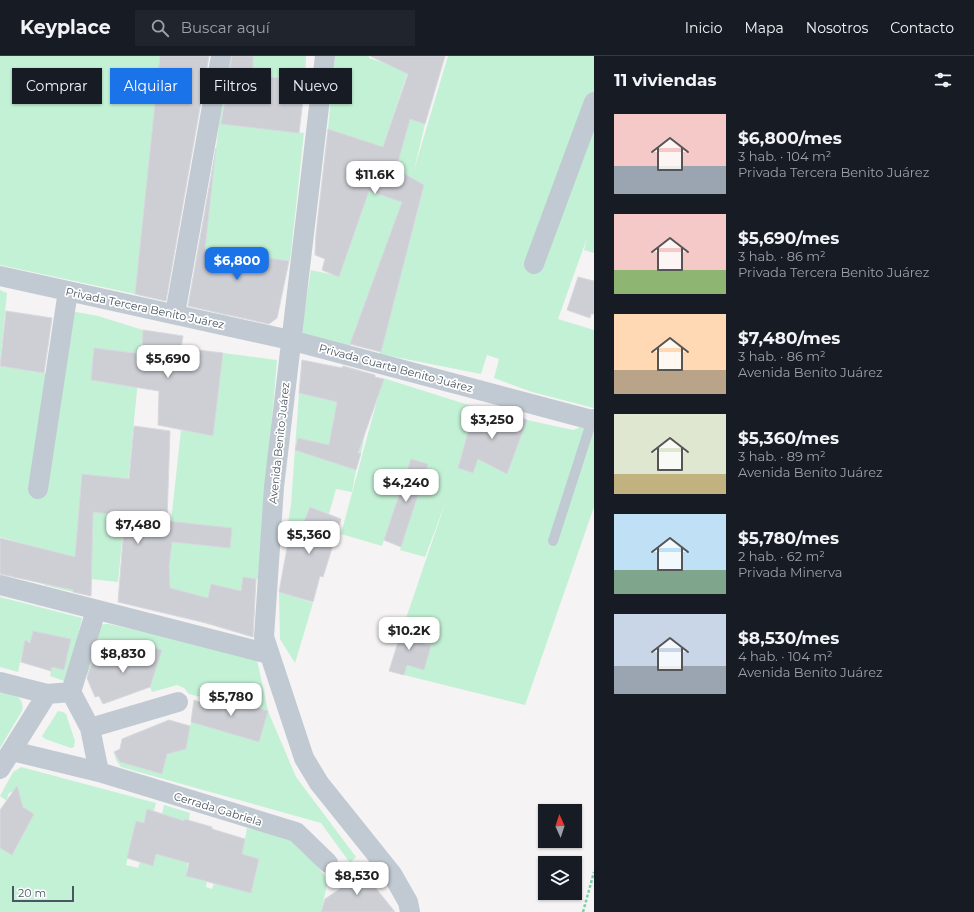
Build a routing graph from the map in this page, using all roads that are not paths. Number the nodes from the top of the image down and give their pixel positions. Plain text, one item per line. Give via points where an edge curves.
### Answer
1 (221, 56) edge
2 (325, 56) edge
3 (594, 102) edge
4 (534, 264) dead end
5 (0, 276) edge
6 (68, 291) junction
7 (175, 314) junction
8 (290, 340) junction
9 (593, 419) edge
10 (38, 489) dead end
11 (553, 542) dead end
12 (0, 585) edge
13 (96, 610) junction
14 (269, 654) junction
15 (0, 682) edge
16 (71, 692) junction
17 (47, 694) junction
18 (178, 702) dead end
19 (90, 728) junction
20 (12, 751) junction
21 (0, 769) edge
22 (99, 772) junction
23 (328, 863) dead end
24 (410, 912) edge

1 - 7 street
2 - 8 street, Avenida Benito Juárez
3 - 4 street
5 - 6 street, Privada Tercera Benito Juárez
6 - 7 street, Privada Tercera Benito Juárez
6 - 10 street
7 - 8 street, Privada Tercera Benito Juárez
8 - 9 street, Privada Cuarta Benito Juárez
8 - 14 street, Avenida Benito Juárez via 274,487 264,637
9 - 11 lane
12 - 13 street
13 - 14 street
13 - 16 street
14 - 24 street, Avenida Benito Juárez via 304,758 319,783 392,874 408,902
15 - 17 street
16 - 17 street
16 - 19 street
17 - 20 street
18 - 19 street
19 - 22 street
20 - 21 street
20 - 22 street, Cerrada Gabriela
22 - 23 street, Cerrada Gabriela via 296,832

